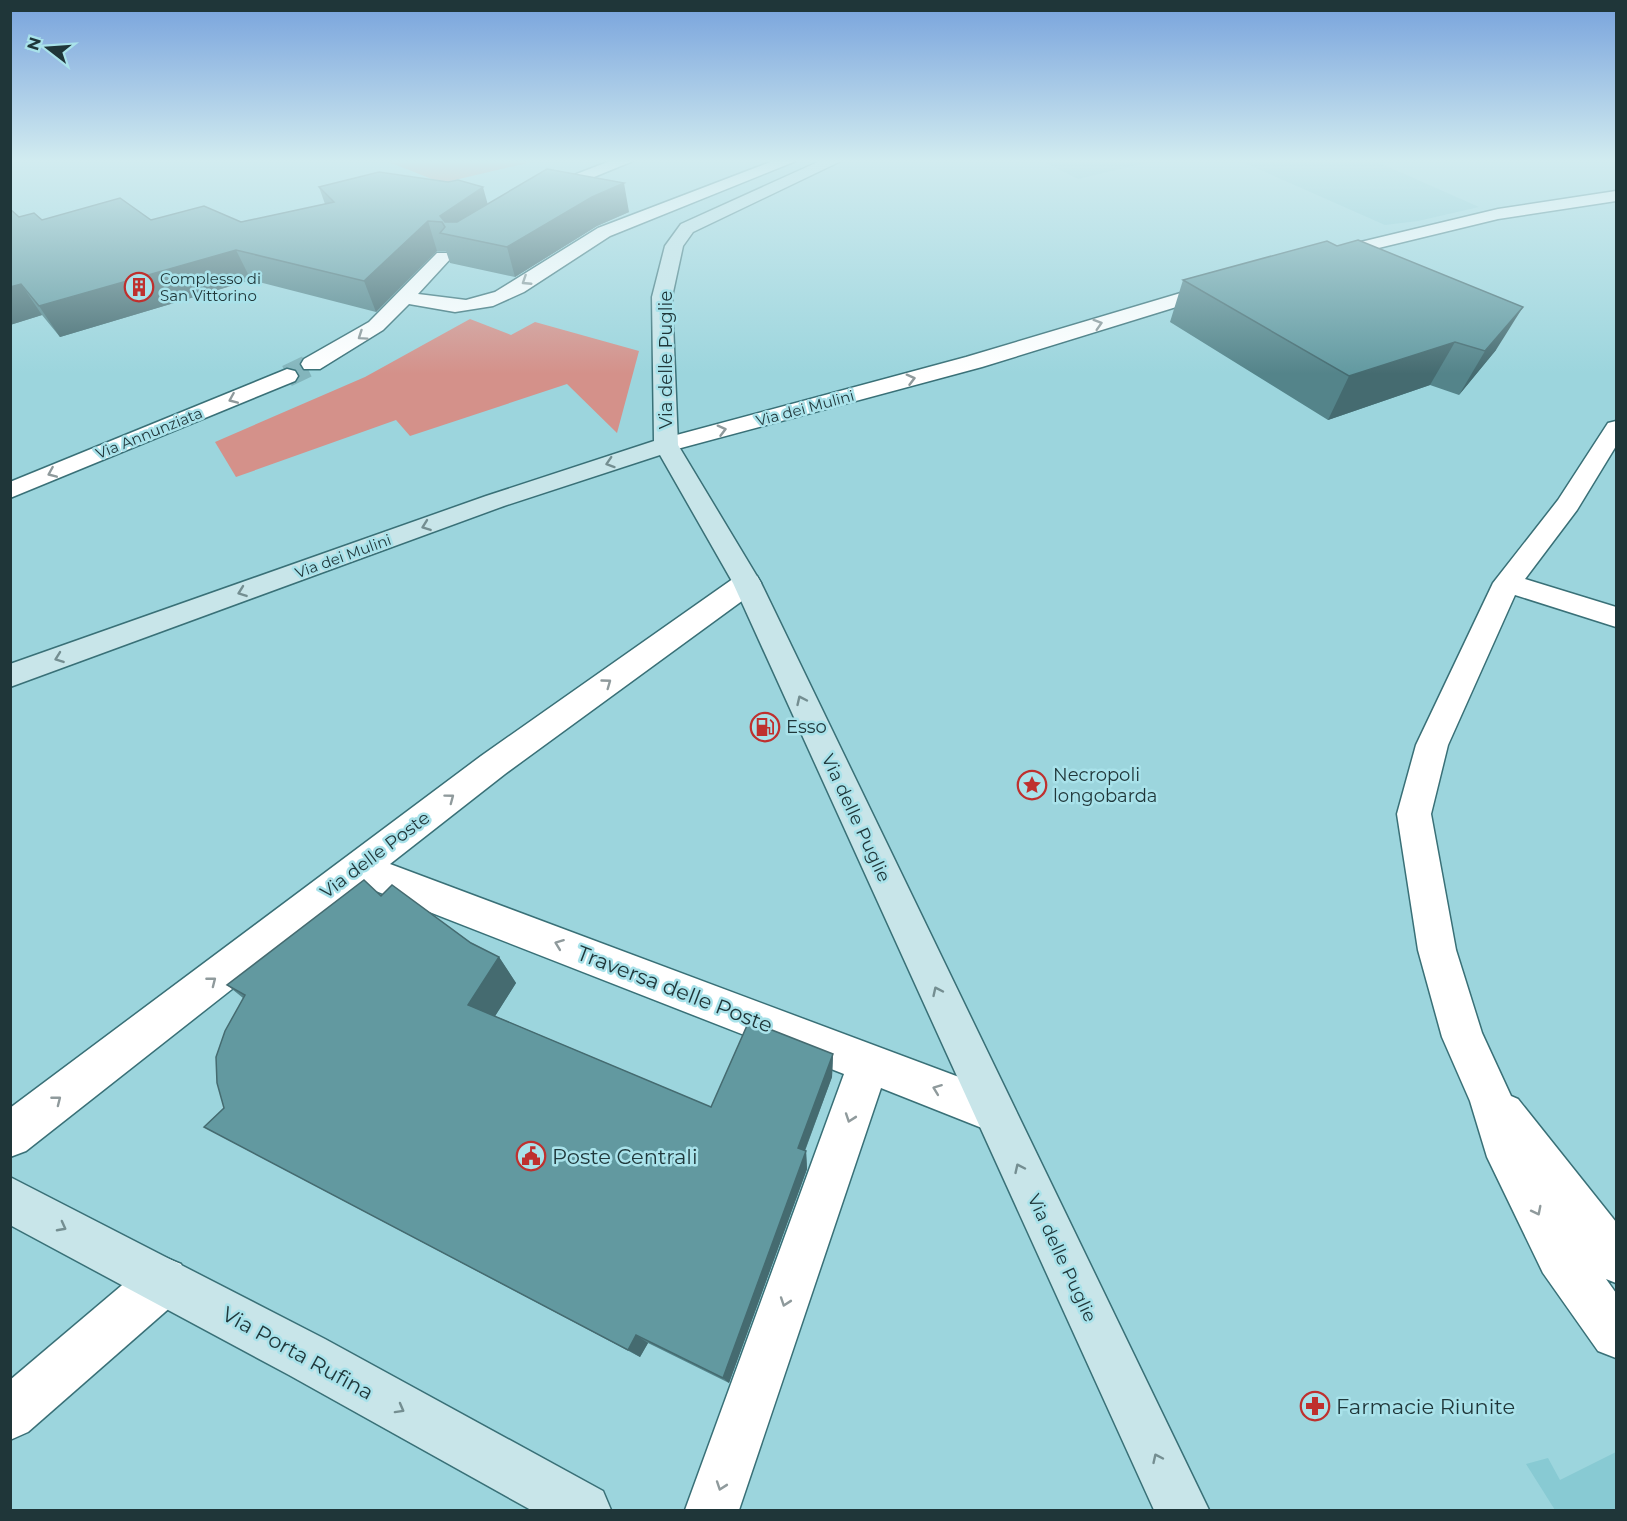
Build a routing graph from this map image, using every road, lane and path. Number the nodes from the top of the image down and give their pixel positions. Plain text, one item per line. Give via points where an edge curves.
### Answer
1 (602, 232) edge
2 (684, 232) edge
3 (1420, 232) edge
4 (443, 257) edge
5 (1302, 263) edge
6 (1235, 283) edge
7 (404, 297) junction
8 (312, 364) tunnel mouth
9 (287, 376) tunnel mouth
10 (1617, 428) edge
11 (666, 445) junction
12 (10, 490) edge
13 (747, 583) junction
14 (1507, 583) junction
15 (1617, 617) edge
16 (10, 676) edge
17 (359, 868) junction
18 (869, 1063) junction
19 (1491, 1099) junction
20 (992, 1110) junction
21 (10, 1135) edge
22 (10, 1200) edge
23 (1617, 1259) edge
24 (164, 1281) junction
25 (1617, 1333) edge
26 (10, 1414) edge
27 (584, 1510) edge
28 (712, 1510) edge
29 (1182, 1510) edge

1 -> 7 street via 486,302 453,306
2 - 11 street, Via delle Puglie via 674,246 662,297
3 - 5 street
4 - 7 street
11 -> 6 street, Via dei Mulini via 974,362
7 -> 8 street via 376,326
9 -> 12 street, Via Annunziata
10 - 14 street via 1568,504
11 - 13 street, Via delle Puglie
11 -> 16 street, Via dei Mulini via 495,501
17 -> 13 street, Via delle Poste via 493,765
20 -> 13 street, Via delle Puglie
14 - 15 street
14 - 19 street via 1432,745 1414,813 1437,950 1463,1037
18 -> 17 street, Traversa delle Poste
21 -> 17 street, Via delle Poste
20 -> 18 street, Traversa delle Poste
18 -> 28 street
19 - 23 street
19 -> 25 street via 1509,1156 1560,1256
29 -> 20 street, Via delle Puglie
22 -> 24 street, Via Porta Rufina
24 - 26 street
24 -> 27 street, Via Porta Rufina

